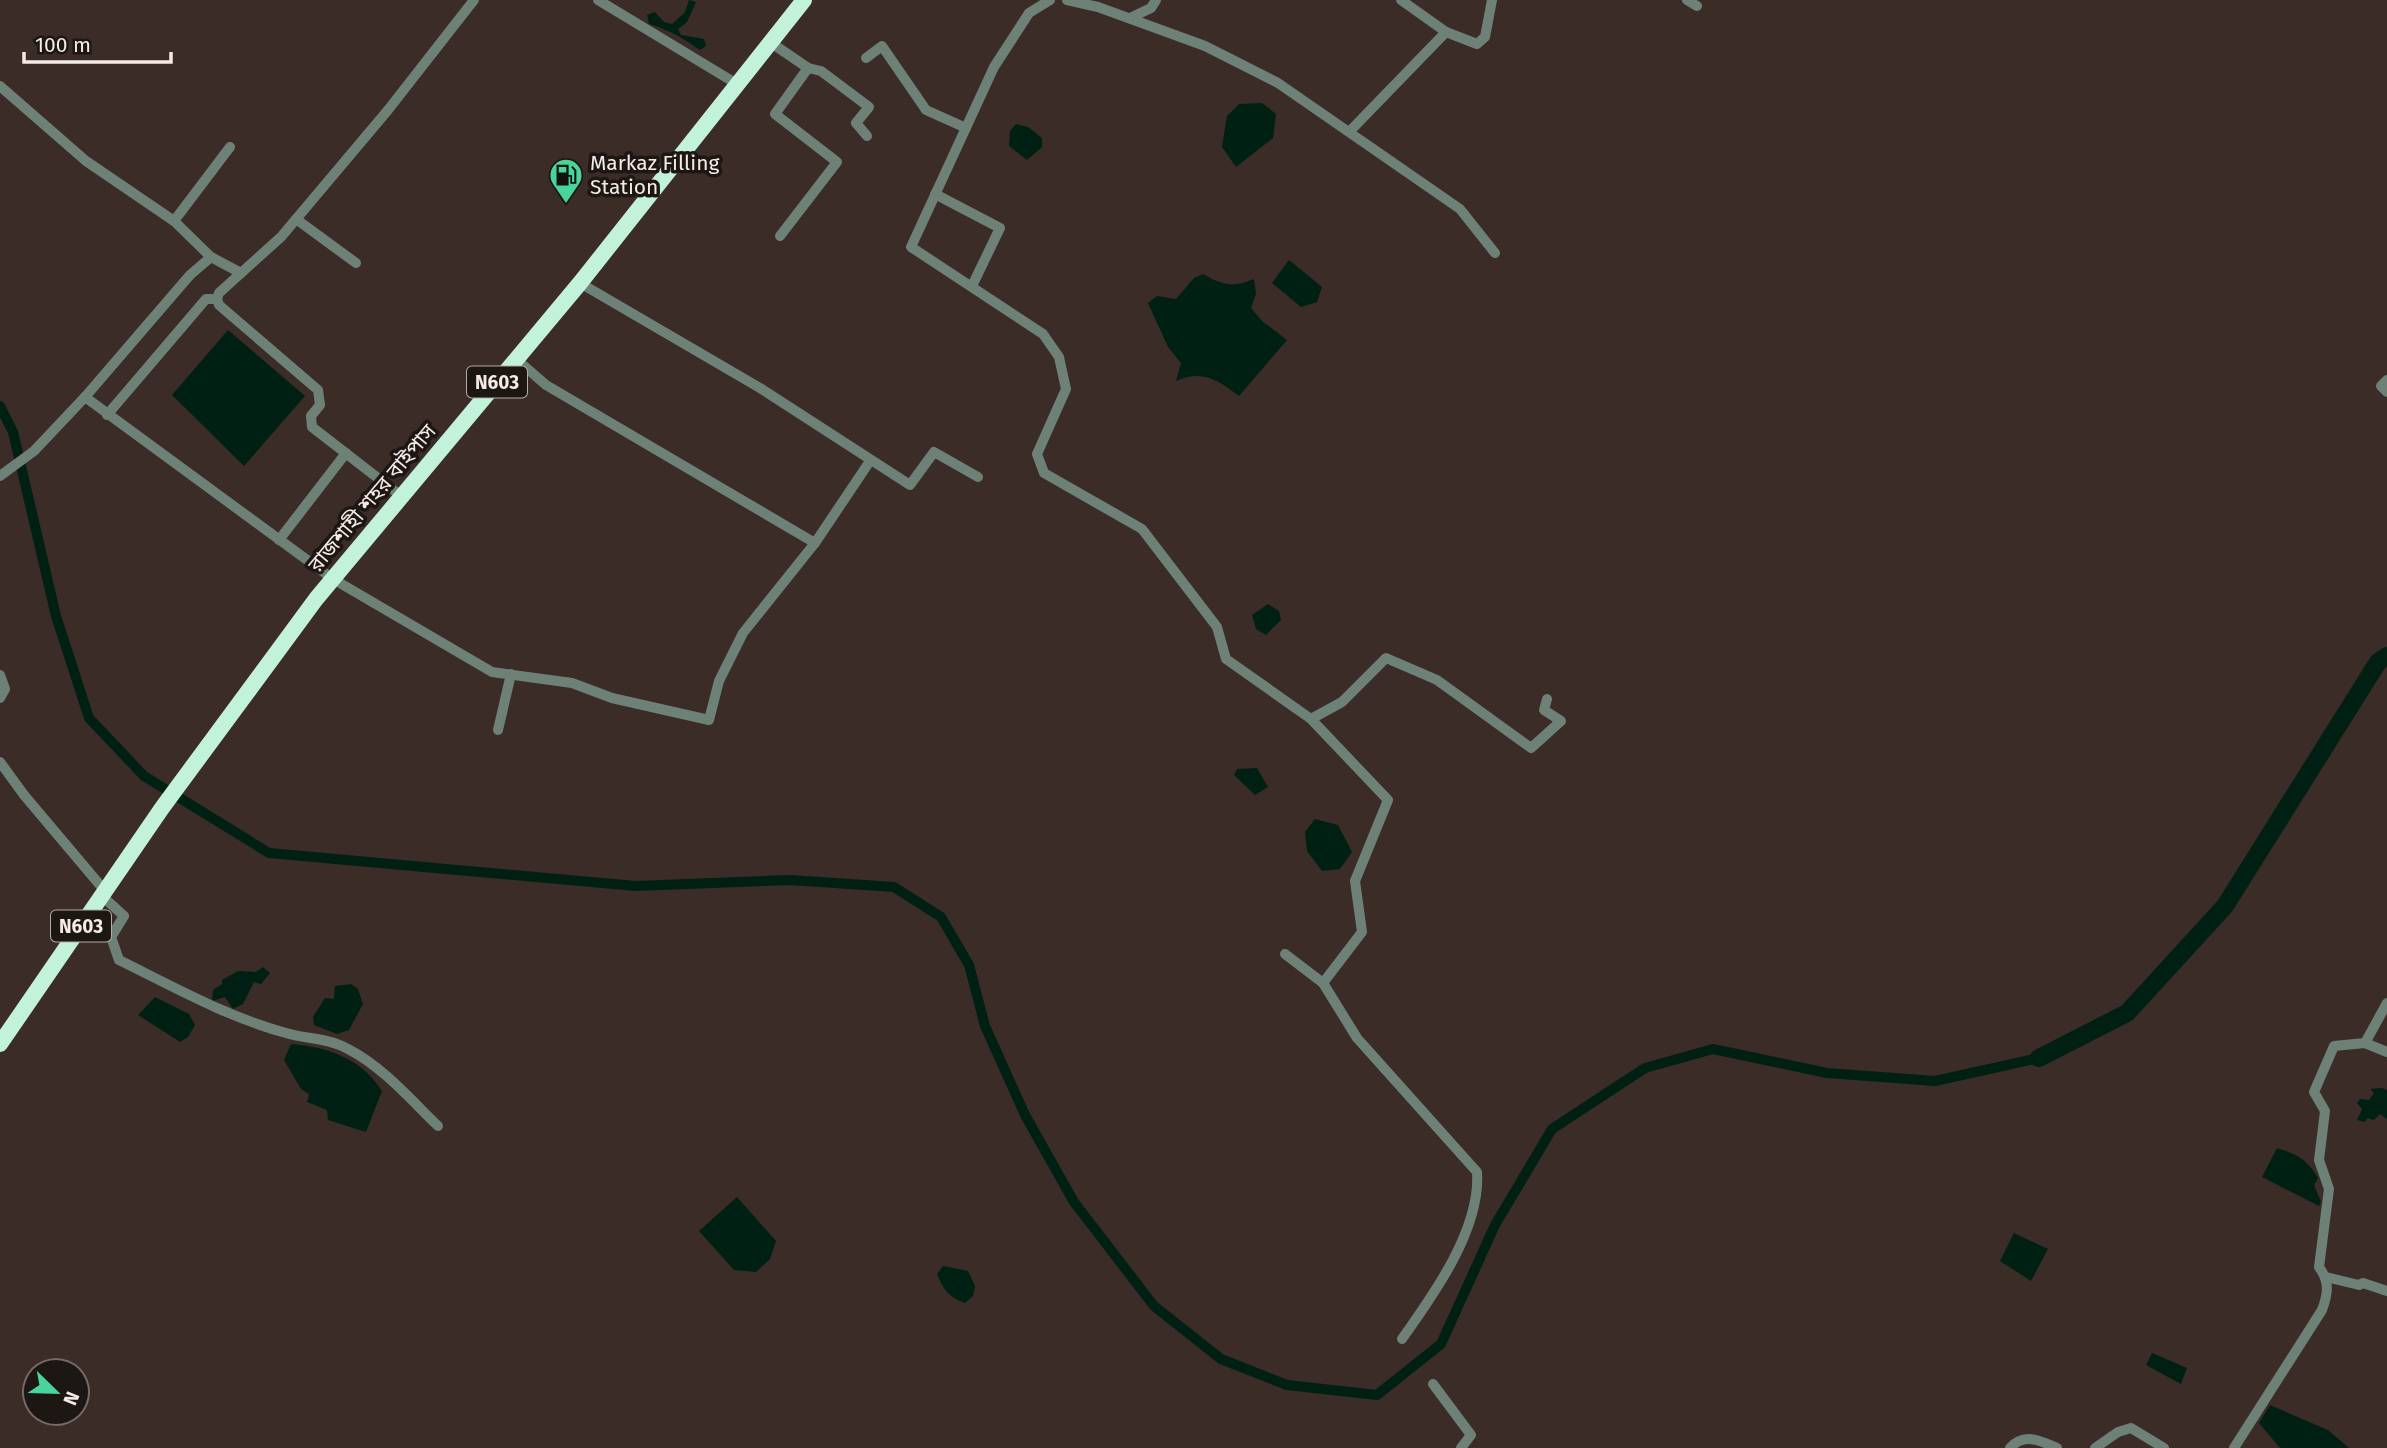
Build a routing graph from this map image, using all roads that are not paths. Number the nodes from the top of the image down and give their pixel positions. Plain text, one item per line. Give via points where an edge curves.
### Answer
1 (474, 0) edge
2 (598, 0) edge
3 (804, 0) edge
4 (1050, 0) edge
5 (1067, 0) edge
6 (1156, 0) edge
7 (1401, 0) edge
8 (1492, 0) edge
9 (1130, 18) junction
10 (1446, 32) junction
11 (770, 42) junction
12 (866, 58) dead end
13 (808, 68) junction
14 (737, 84) junction
15 (0, 86) edge
16 (966, 128) junction
17 (1350, 131) junction
18 (867, 136) dead end
19 (230, 147) dead end
20 (935, 194) junction
21 (296, 219) junction
22 (174, 221) junction
23 (780, 236) dead end
24 (1495, 253) dead end
25 (211, 257) junction
26 (356, 262) dead end
27 (242, 273) junction
28 (580, 283) junction
29 (972, 286) junction
30 (217, 299) junction
31 (516, 359) junction
32 (2387, 380) edge
33 (2387, 392) edge
34 (85, 397) junction
35 (107, 415) junction
36 (346, 453) junction
37 (870, 461) junction
38 (0, 476) edge
39 (978, 477) dead end
40 (401, 496) junction
41 (279, 540) junction
42 (815, 543) junction
43 (333, 579) junction
44 (511, 674) junction
45 (0, 676) edge
46 (0, 698) edge
47 (1547, 699) dead end
48 (1311, 719) junction
49 (498, 730) dead end
50 (0, 762) edge
51 (103, 894) junction
52 (1285, 954) dead end
53 (1323, 983) junction
54 (2387, 1003) edge
55 (2365, 1043) junction
56 (0, 1044) edge
57 (2387, 1052) edge
58 (438, 1126) dead end
59 (2326, 1277) junction
60 (2387, 1291) edge
61 (1402, 1339) dead end
62 (1433, 1384) dead end
63 (1461, 1448) edge
64 (2010, 1448) edge
65 (2057, 1448) edge
66 (2095, 1448) edge
67 (2164, 1448) edge
68 (2234, 1448) edge

1 - 21 street
2 - 14 street
3 - 11 highway, রাজশাহী শহর বাইপাস / N603
4 - 16 street via 1029,13 995,67
5 - 9 street
6 - 9 street via 1151,8
7 - 10 street
8 - 10 street via 1485,37 1477,44
9 - 17 street via 1205,46 1278,83
10 - 17 street
11 - 13 street
11 - 14 highway, রাজশাহী শহর বাইপাস / N603
12 - 16 street via 883,46 926,110
13 - 18 street via 821,71 869,107 856,123
13 - 23 street via 775,114 836,162
14 - 28 highway, রাজশাহী শহর বাইপাস / N603
15 - 22 street via 86,161
16 - 20 street
17 - 24 street via 1460,209
19 - 22 street
20 - 29 street via 911,247
20 - 29 street via 999,228
21 - 26 street
21 - 27 street
22 - 25 street
25 - 27 street
25 - 34 street via 190,275
27 - 30 street
28 - 31 highway, রাজশাহী শহর বাইপাস / N603
28 - 37 street via 760,387
29 - 48 street via 1043,334 1059,357 1066,388 1037,454 1044,473 1142,529 1217,627 1226,659
30 - 35 street via 206,299
30 - 36 street via 318,390 320,405 310,421 312,427
31 - 40 highway, রাজশাহী শহর বাইপাস / N603
31 - 42 street via 546,385
32 - 33 street via 2381,386
34 - 35 street
34 - 38 street via 34,450
35 - 41 street
36 - 40 street
36 - 41 street
37 - 39 street via 910,485 934,452
37 - 42 street
40 - 43 highway, রাজশাহী শহর বাইপাস / N603
41 - 43 street
42 - 44 street via 743,633 719,681 709,720 612,698 572,683
43 - 44 street via 492,672
43 - 51 highway, রাজশাহী শহর বাইপাস / N603
44 - 49 street
45 - 46 street via 5,689
47 - 48 street via 1544,710 1561,721 1531,748 1437,680 1386,658 1342,702
48 - 53 street via 1388,800 1355,880 1362,932
50 - 51 street
51 - 56 highway, রাজশাহী শহর বাইপাস / N603
51 - 58 street via 124,916 111,937 119,960 221,1011 288,1034 347,1047
52 - 53 street
53 - 61 street via 1357,1038 1477,1172 1478,1193 1466,1229 1437,1290
54 - 55 street
55 - 57 street
55 - 59 street via 2334,1046 2314,1092 2325,1111 2319,1160 2329,1189 2319,1267
59 - 60 street
59 - 68 street via 2328,1293 2322,1310
62 - 63 street via 1471,1435
64 - 65 street via 2033,1438
66 - 67 street via 2132,1428

